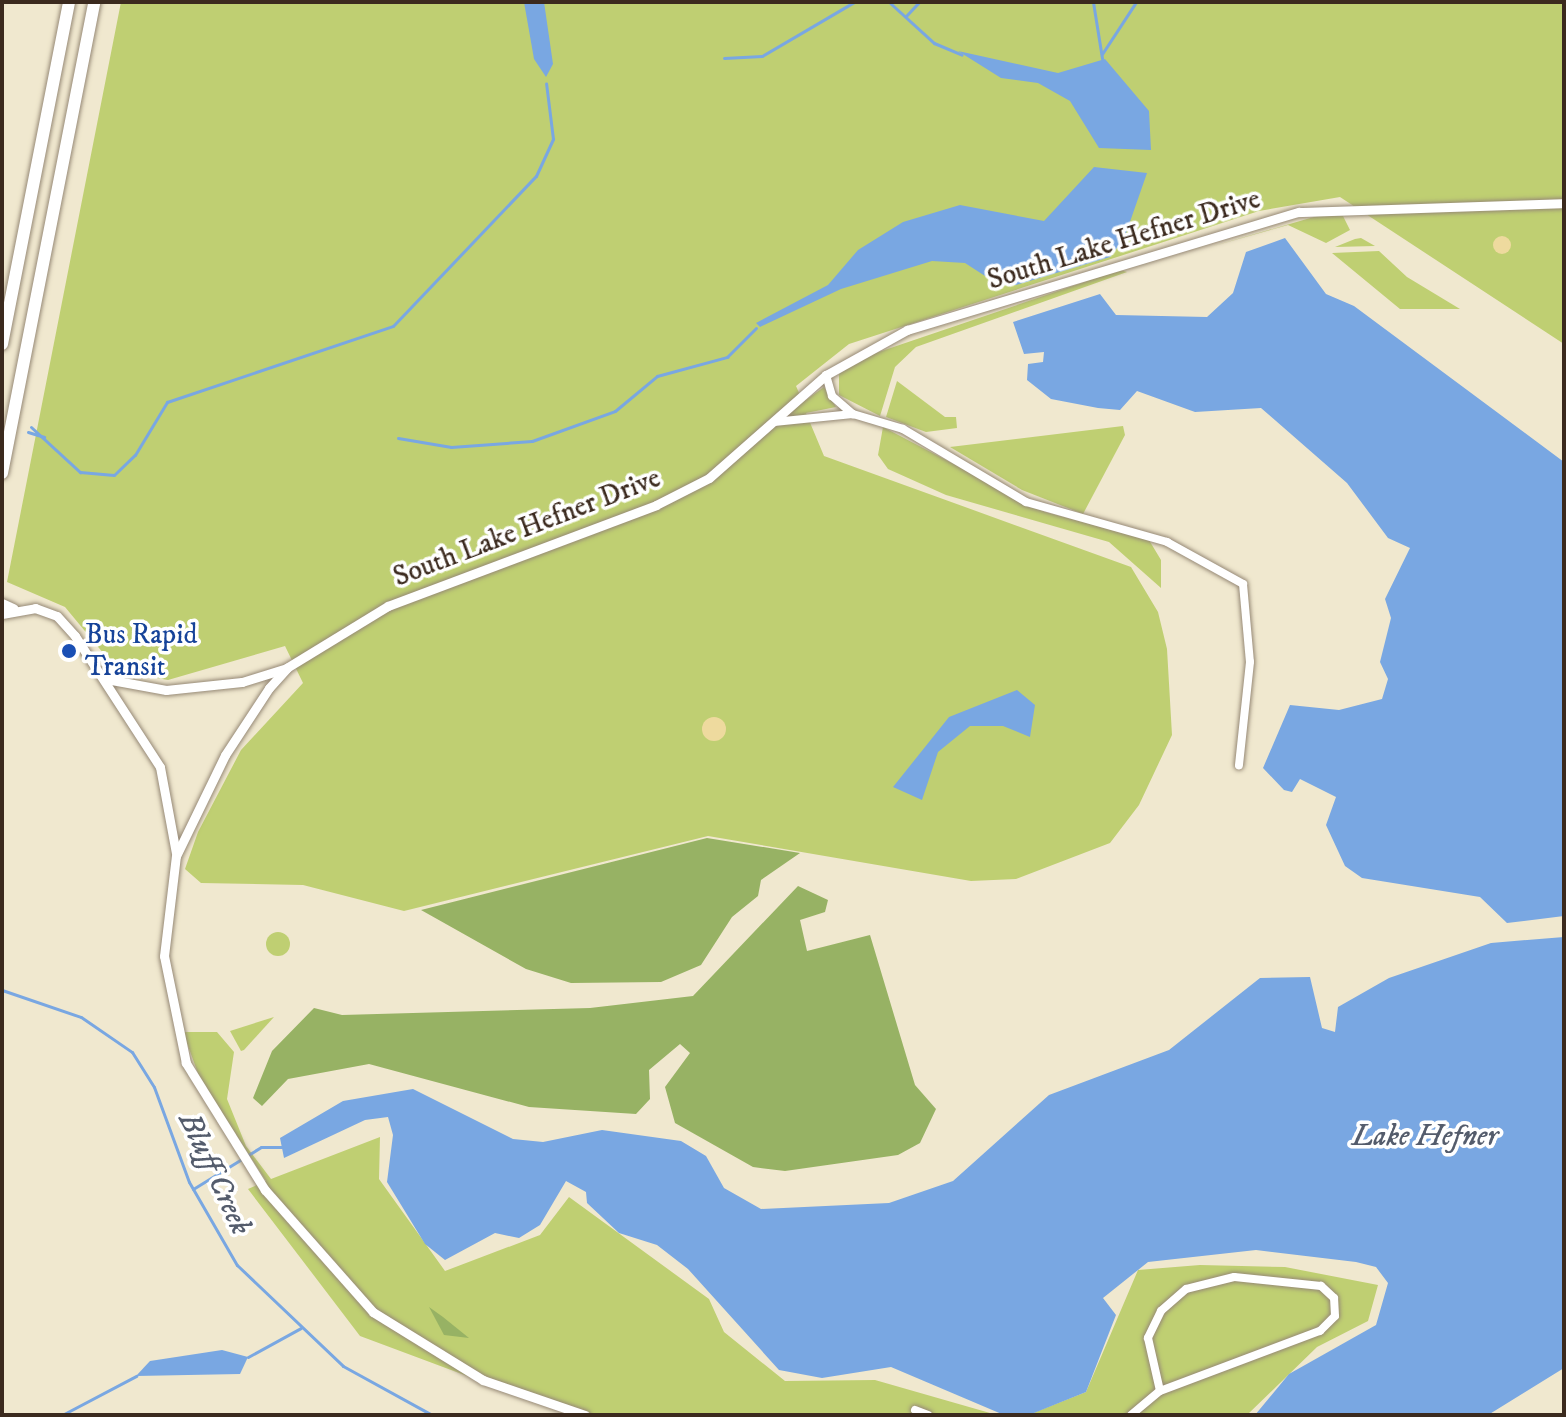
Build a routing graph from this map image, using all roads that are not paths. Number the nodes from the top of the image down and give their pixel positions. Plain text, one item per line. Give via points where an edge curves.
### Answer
1 (69, 2) edge
2 (94, 2) edge
3 (1564, 203) edge
4 (17, 269) junction
5 (41, 274) junction
6 (2, 344) edge
7 (826, 375) junction
8 (853, 414) junction
9 (774, 422) junction
10 (2, 473) edge
11 (6, 610) edge
12 (288, 667) junction
13 (106, 679) junction
14 (1239, 765) dead end
15 (176, 856) junction
16 (1160, 1391) junction
17 (915, 1410) dead end
18 (585, 1415) edge
19 (928, 1415) edge
20 (1131, 1415) edge

1 - 4 highway
2 - 5 highway
3 - 7 street, South Lake Hefner Drive via 1346,205 1281,215 907,330
4 - 5 highway
4 - 6 highway
5 - 10 highway
7 - 8 street via 832,396
7 - 9 street, South Lake Hefner Drive
8 - 9 street
8 - 14 street via 929,440 1026,502 1167,542 1243,584 1250,662
9 - 12 street, South Lake Hefner Drive via 709,478 656,505 445,579
11 - 13 street via 57,616
12 - 13 street via 242,682 166,690
12 - 15 street, South Lake Hefner Drive via 225,755
13 - 15 street via 160,767 174,809
15 - 18 street, South Lake Hefner Drive via 164,956 169,1004 195,1083 252,1170 335,1278 404,1337 483,1380
16 - 16 street via 1320,1331 1332,1323 1334,1298 1321,1286 1234,1277 1186,1289 1161,1311 1148,1338
16 - 20 street
17 - 19 street

